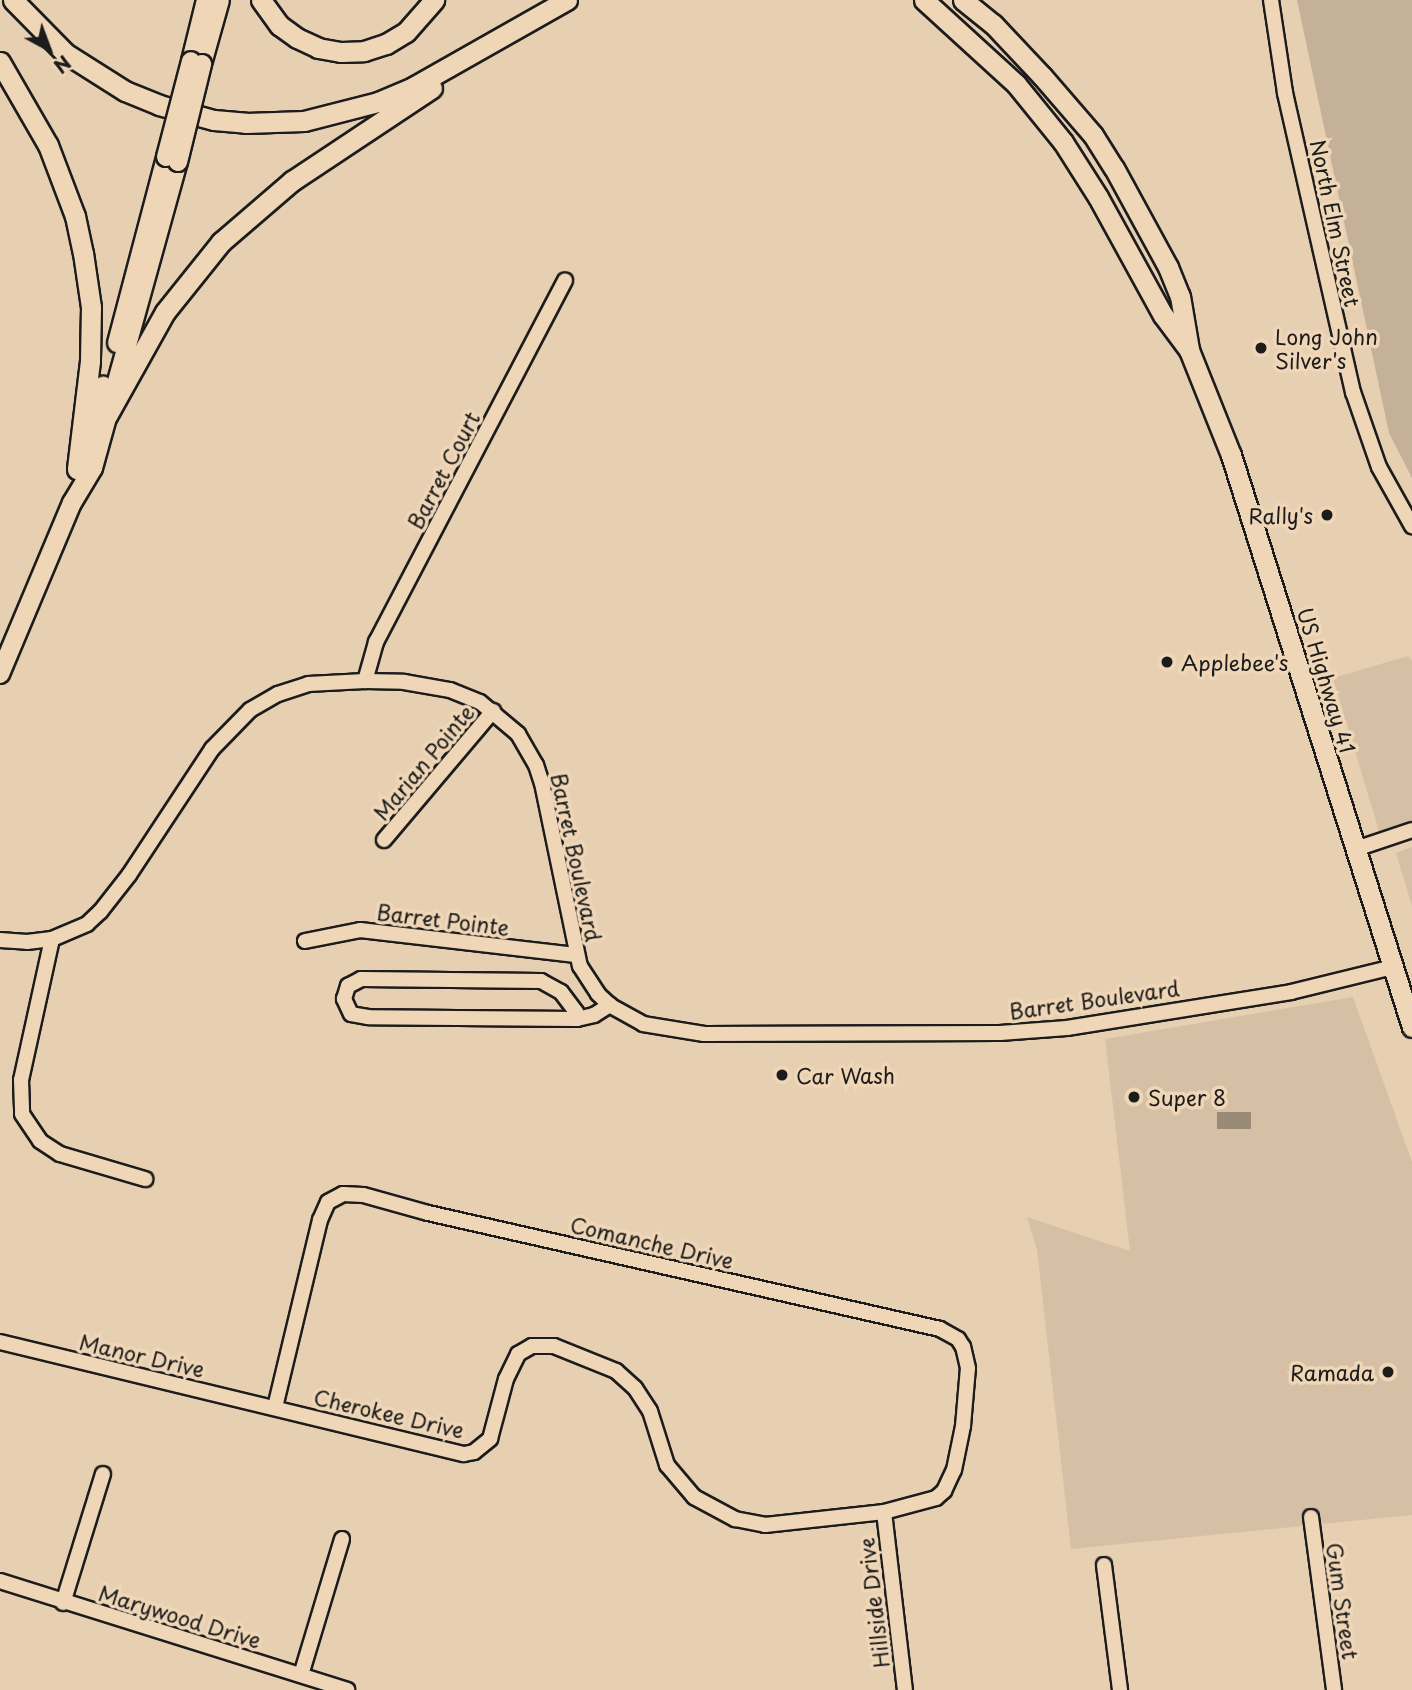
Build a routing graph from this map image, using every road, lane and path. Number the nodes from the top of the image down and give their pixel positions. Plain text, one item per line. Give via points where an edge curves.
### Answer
1 (13, 0) edge
2 (206, 0) edge
3 (220, 0) edge
4 (261, 0) edge
5 (434, 0) edge
6 (924, 0) edge
7 (963, 0) edge
8 (1271, 0) edge
9 (559, 5) edge
10 (0, 62) edge
11 (197, 63) junction
12 (172, 160) junction
13 (565, 280) dead end
14 (1189, 350) junction
15 (107, 416) junction
16 (77, 469) junction
17 (72, 503) junction
18 (1412, 526) edge
19 (0, 674) edge
20 (365, 681) junction
21 (494, 711) junction
22 (1412, 830) edge
23 (384, 841) dead end
24 (1356, 849) junction
25 (52, 939) junction
26 (0, 940) edge
27 (305, 941) dead end
28 (576, 955) junction
29 (1393, 967) junction
30 (610, 1005) junction
31 (577, 1019) junction
32 (1412, 1027) edge
33 (145, 1179) dead end
34 (0, 1342) edge
35 (275, 1408) junction
36 (103, 1474) dead end
37 (884, 1512) junction
38 (1311, 1517) dead end
39 (342, 1539) dead end
40 (1104, 1565) dead end
41 (0, 1581) edge
42 (63, 1603) junction
43 (301, 1675) junction
44 (347, 1690) edge
45 (905, 1690) edge
46 (1120, 1690) edge
47 (1334, 1690) edge

1 - 9 highway via 65,53 125,91 214,120 246,123 304,121 378,102
2 - 11 main road
3 - 11 main road
4 - 5 highway via 297,38 341,52 386,44 415,24
6 - 14 highway via 1016,84 1063,142 1163,314
7 - 14 highway via 993,24 1093,135 1172,276 1186,321
8 - 18 street, North Elm Street via 1285,93 1353,392 1379,467
9 - 15 highway via 292,181 243,220 181,288
10 - 16 highway via 48,145 83,253 90,361
11 - 12 main road, bridge
12 - 15 main road via 143,298
12 - 16 main road
13 - 20 street, Barret Court via 376,642
14 - 24 highway, US Highway 41 via 1231,455
15 - 17 main road via 93,468
16 - 17 main road
17 - 19 main road
20 - 21 street, Barret Boulevard via 435,686 466,695
20 - 25 street, Barret Boulevard via 293,688 250,710 212,749 111,901 87,924
21 - 23 street, Marian Pointe
21 - 28 street, Barret Boulevard via 518,734 536,765
22 - 24 street
24 - 29 highway, US Highway 41
25 - 26 street, Barret Boulevard
25 - 33 street via 21,1080 22,1114 40,1141 60,1154
27 - 28 street, Barret Pointe via 360,930
28 - 30 street, Barret Boulevard via 588,980
29 - 30 street, Barret Boulevard via 1292,992 1067,1028 1000,1033 704,1034 643,1024
29 - 32 highway, US Highway 41
30 - 31 street
31 - 31 street via 561,992 541,981 361,979 348,986 344,999 351,1014 368,1017
34 - 35 street, Manor Drive
35 - 37 street, Cherokee Drive via 464,1454 474,1452 484,1447 495,1429 506,1380 518,1354 532,1346 554,1346 626,1378 650,1411 661,1452 674,1477 720,1513 774,1525
35 - 37 street, Comanche Drive via 326,1206 343,1194 363,1195 950,1334 963,1347 968,1368 954,1470 936,1498
36 - 42 street
37 - 45 street, Hillside Drive
38 - 47 street, Gum Street
39 - 43 street
40 - 46 street
41 - 42 street, Marywood Drive
42 - 43 street, Marywood Drive
43 - 44 street, Marywood Drive

